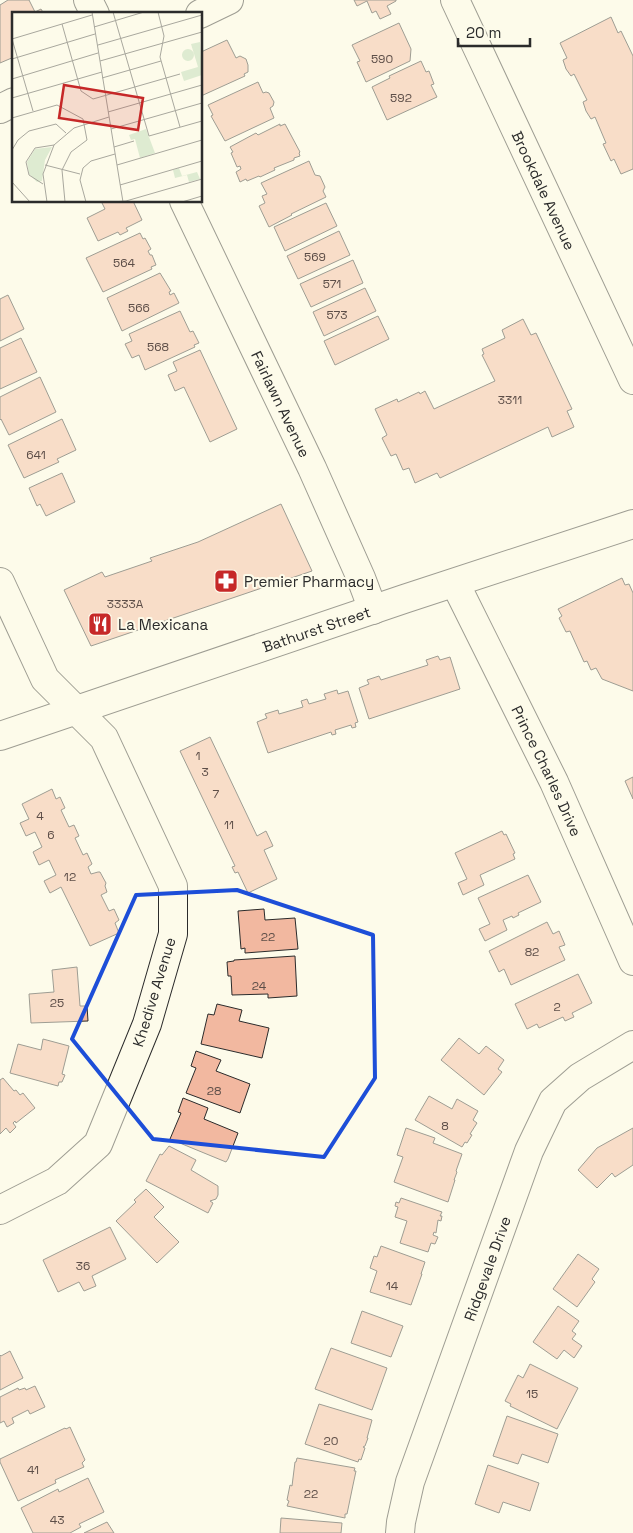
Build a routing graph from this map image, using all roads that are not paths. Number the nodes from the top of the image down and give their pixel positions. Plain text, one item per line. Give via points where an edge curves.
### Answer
1 (88, 0) edge
2 (229, 0) edge
3 (455, 0) edge
4 (94, 12) edge
5 (202, 13) edge
6 (12, 103) edge
7 (0, 109) edge
8 (184, 202) edge
9 (633, 380) edge
10 (633, 524) edge
11 (0, 582) edge
12 (455, 583) junction
13 (373, 610) junction
14 (76, 710) junction
15 (0, 736) edge
16 (633, 961) edge
17 (633, 1045) edge
18 (0, 1210) edge
19 (400, 1533) edge

1 - 4 street
2 - 5 street
3 - 9 street, Brookdale Avenue
6 - 7 street
8 - 13 street, Fairlawn Avenue via 312,468
10 - 12 street, Bathurst Street
11 - 14 street, Khedive Avenue via 45,679
12 - 13 street, Bathurst Street
12 - 16 street, Prince Charles Drive via 554,782
13 - 14 street, Bathurst Street
14 - 15 street, Bathurst Street
14 - 18 street, Khedive Avenue via 104,738 172,886 173,934 147,1024 98,1144 57,1181
17 - 19 street, Ridgevale Drive via 580,1077 553,1101 529,1152 410,1482

